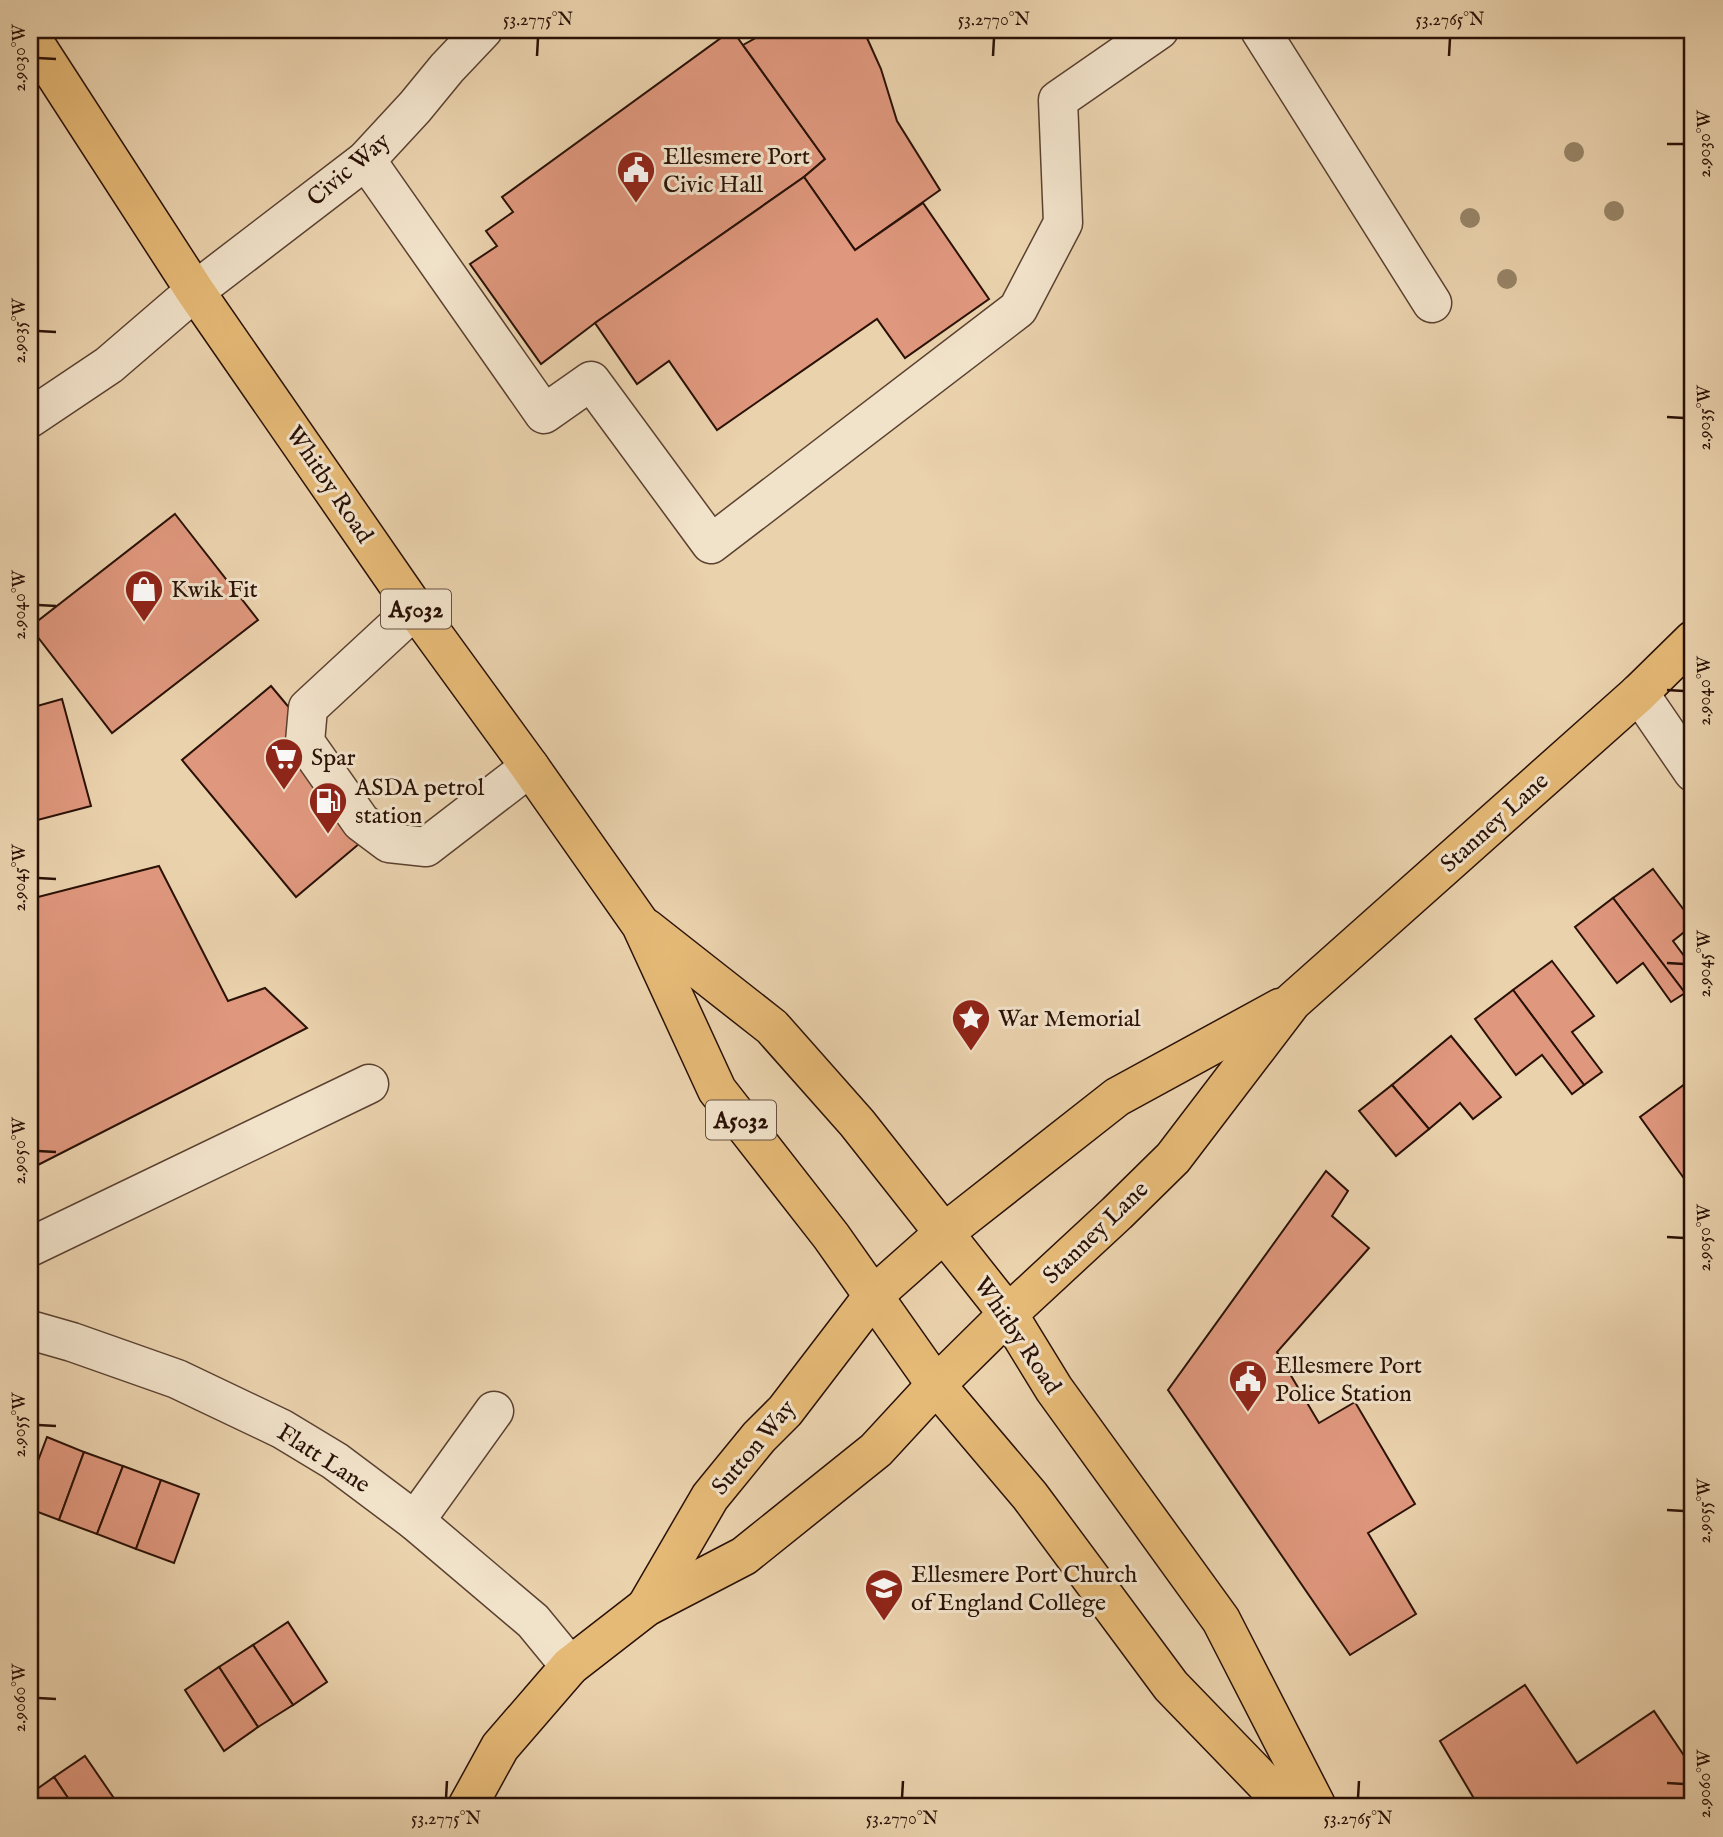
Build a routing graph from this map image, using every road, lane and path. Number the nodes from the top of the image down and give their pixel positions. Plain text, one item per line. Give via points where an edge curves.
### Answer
1 (483, 30) edge
2 (1159, 30) edge
3 (1260, 30) edge
4 (30, 36) edge
5 (366, 160) junction
6 (195, 290) junction
7 (1432, 303) dead end
8 (30, 418) edge
9 (415, 609) junction
10 (1693, 639) edge
11 (1693, 656) edge
12 (1639, 693) junction
13 (530, 767) junction
14 (1693, 772) edge
15 (641, 925) junction
16 (1292, 1002) junction
17 (369, 1084) dead end
18 (944, 1233) junction
19 (30, 1247) edge
20 (873, 1296) junction
21 (1008, 1314) junction
22 (30, 1330) edge
23 (936, 1385) junction
24 (494, 1411) dead end
25 (415, 1521) junction
26 (646, 1607) junction
27 (570, 1666) junction
28 (467, 1807) edge
29 (1288, 1807) edge
30 (1317, 1807) edge

1 - 5 street, Civic Way
2 - 5 street via 1058,100 1063,223 1017,309 711,544 591,381 544,414
3 - 7 street
4 - 6 main road, Whitby Road / A5032
5 - 6 street, Civic Way
6 - 8 street, Civic Way via 109,365
6 - 9 main road, Whitby Road / A5032
9 - 13 main road, Whitby Road / A5032
9 - 13 street via 308,708 304,742 360,822 389,843 426,847
10 - 12 main road, Stanney Lane
11 - 12 main road
12 - 14 street
12 - 16 main road, Stanney Lane
13 - 15 main road, Whitby Road / A5032
15 - 18 main road, Whitby Road / A5032 via 772,1027 857,1123
15 - 20 main road, Whitby Road / A5032 via 717,1090
16 - 18 main road, Stanney Lane via 1117,1097
16 - 21 main road, Stanney Lane via 1173,1158
17 - 19 street
18 - 20 main road, Stanney Lane
18 - 21 main road, Whitby Road / A5032
20 - 23 main road, Whitby Road / A5032
20 - 26 main road, Sutton Way via 785,1411 710,1497
21 - 23 main road, Stanney Lane
21 - 30 main road, Whitby Road / A5032 via 1054,1389 1222,1620
22 - 25 street, Flatt Lane via 177,1379 282,1429 335,1461
23 - 26 main road, Sutton Way via 876,1450 744,1556
23 - 29 main road, Whitby Road / A5032 via 1030,1496 1171,1686
24 - 25 street
25 - 27 street, Flatt Lane via 533,1621
26 - 27 main road, Sutton Way
27 - 28 main road, Sutton Way via 500,1747

